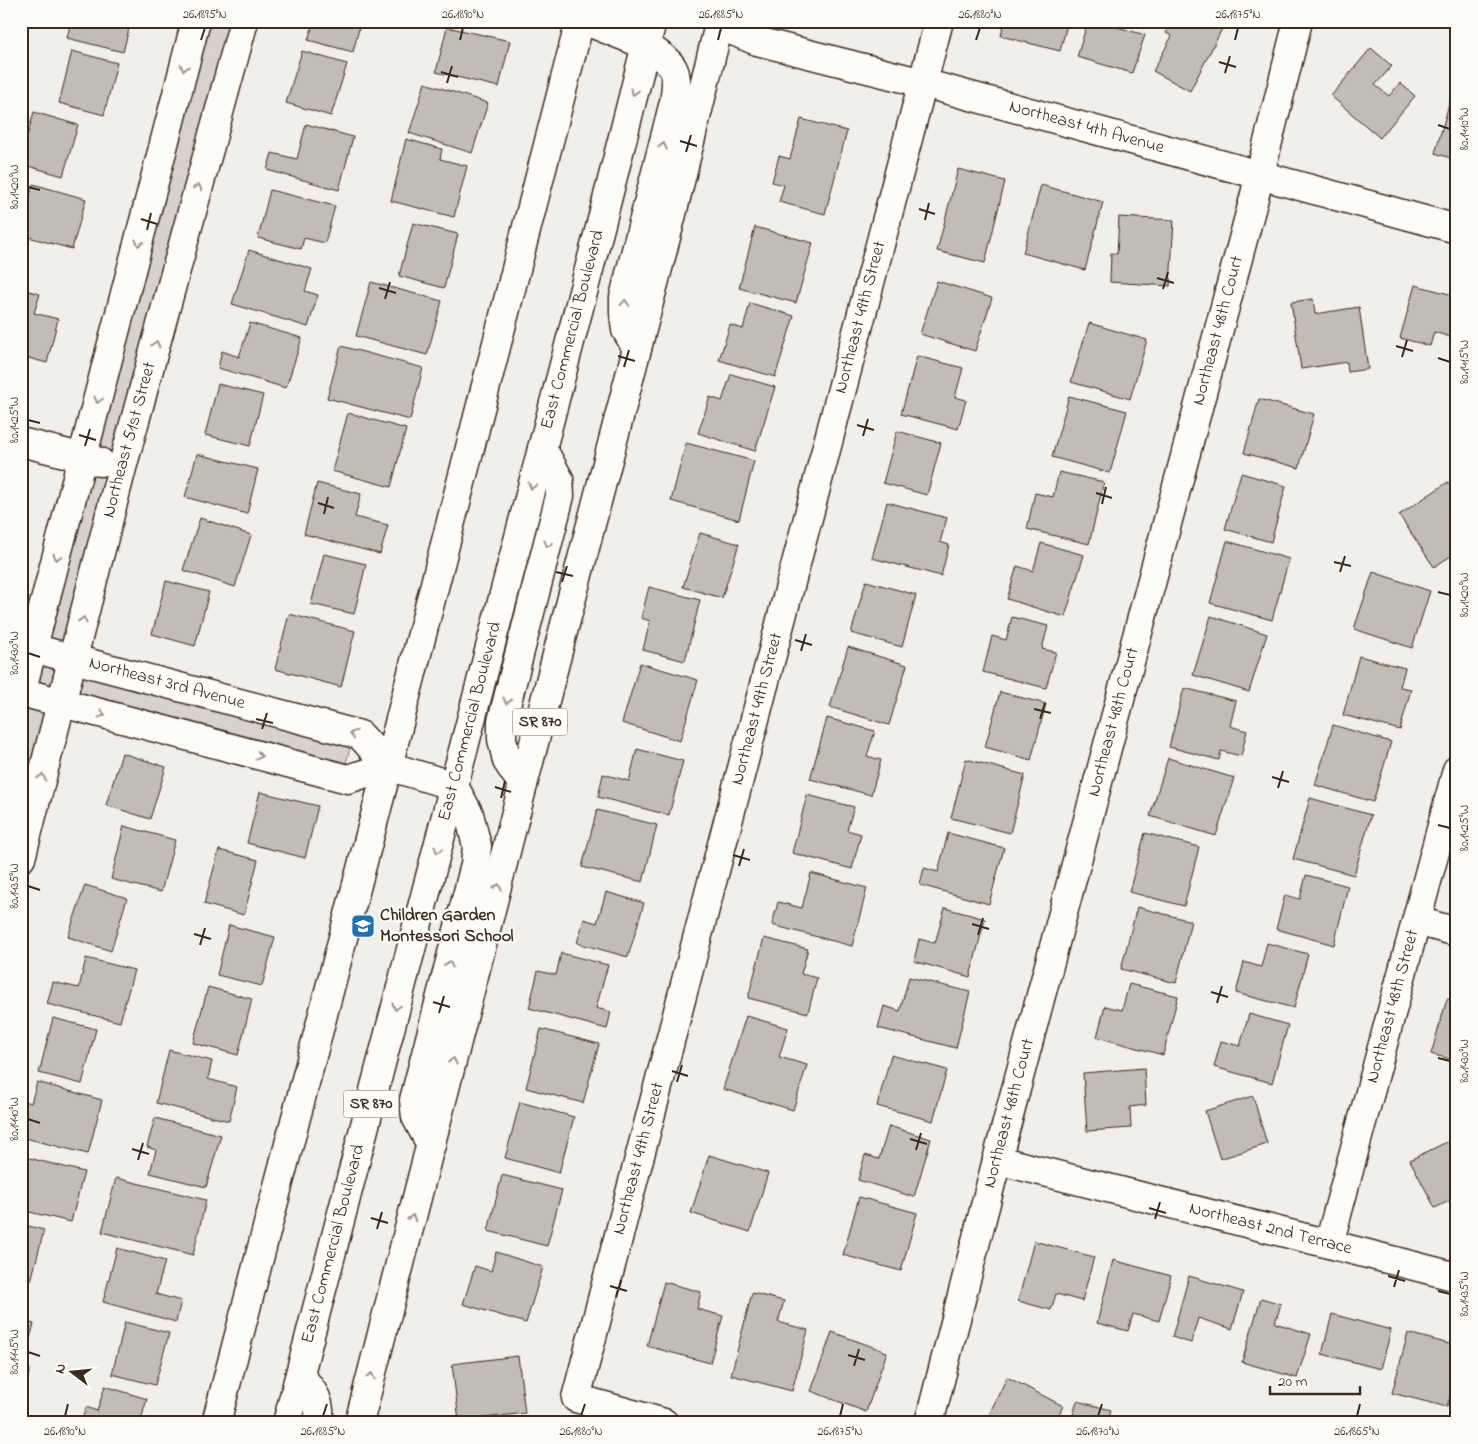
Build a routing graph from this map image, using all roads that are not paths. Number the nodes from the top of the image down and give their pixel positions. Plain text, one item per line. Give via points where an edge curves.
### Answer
1 (196, 21) edge
2 (244, 21) edge
3 (580, 21) edge
4 (586, 21) edge
5 (939, 21) edge
6 (1298, 21) edge
7 (719, 23) edge
8 (649, 33) edge
9 (923, 84) junction
10 (1260, 176) junction
11 (1457, 230) edge
12 (637, 349) junction
13 (21, 442) edge
14 (542, 448) junction
15 (83, 458) junction
16 (122, 468) junction
17 (27, 646) edge
18 (73, 659) junction
19 (21, 692) edge
20 (61, 703) junction
21 (388, 766) junction
22 (1457, 770) edge
23 (523, 785) junction
24 (454, 786) junction
25 (21, 858) edge
26 (1417, 922) junction
27 (1457, 932) edge
28 (431, 1145) junction
29 (997, 1160) junction
30 (1329, 1244) junction
31 (1457, 1277) edge
32 (300, 1376) junction
33 (216, 1423) edge
34 (288, 1423) edge
35 (318, 1423) edge
36 (359, 1423) edge
37 (664, 1423) edge
38 (929, 1423) edge

1 -> 15 street
16 -> 2 street, Northeast 51st Street
3 - 21 street
4 - 8 street
5 - 9 street, Northeast 49th Street
6 - 10 street, Northeast 48th Court
7 - 9 street, Northeast 4th Avenue via 757,41
7 - 12 street, SR 870
12 -> 8 street via 626,330 624,297 676,87 676,74
8 -> 14 street, East Commercial Boulevard / SR 870
9 - 10 street, Northeast 4th Avenue
9 - 37 street, Northeast 49th Street via 576,1398
10 - 11 street, Northeast 4th Avenue
10 - 29 street, Northeast 48th Court
12 - 23 street, SR 870
13 - 15 street
14 -> 23 street via 559,479 560,496 502,721 507,761
14 -> 24 street, East Commercial Boulevard / SR 870
15 - 16 street
15 -> 17 street
18 -> 16 street, Northeast 51st Street
17 - 18 street, Northeast 3rd Avenue
17 - 19 street
18 - 20 street, Northeast 51st Street
21 -> 18 street, Northeast 3rd Avenue via 360,735
19 - 20 street
20 -> 21 street via 348,779
25 -> 20 street, Northeast 51st Street
21 - 24 street
21 - 33 street
22 - 26 street, Northeast 48th Street
28 -> 23 street, SR 870
28 -> 24 street via 416,1117 414,1100 476,866 477,846 470,814
24 -> 32 street, East Commercial Boulevard / SR 870
26 - 27 street
26 - 30 street, Northeast 48th Street
36 -> 28 street, SR 870
29 - 30 street, Northeast 2nd Terrace
29 - 38 street, Northeast 48th Court
30 - 31 street, Northeast 2nd Terrace
32 - 34 street, East Commercial Boulevard / SR 870
32 - 35 street via 317,1396

